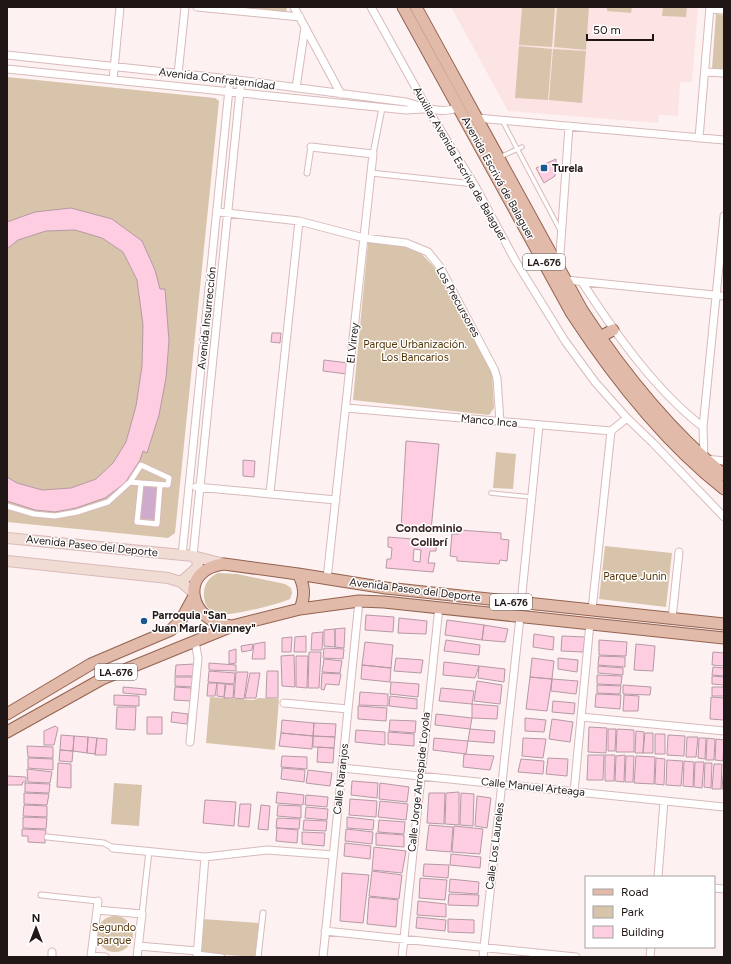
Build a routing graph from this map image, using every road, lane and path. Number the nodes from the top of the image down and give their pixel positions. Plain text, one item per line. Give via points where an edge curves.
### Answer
1 (120, 7) edge
2 (185, 7) edge
3 (197, 7) edge
4 (294, 7) edge
5 (371, 7) edge
6 (403, 7) edge
7 (416, 7) edge
8 (710, 8) edge
9 (724, 10) edge
10 (300, 17) junction
11 (305, 27) junction
12 (7, 55) edge
13 (114, 67) junction
14 (7, 69) edge
15 (704, 72) junction
16 (178, 74) junction
17 (724, 74) edge
18 (230, 79) junction
19 (114, 80) junction
20 (241, 81) junction
21 (296, 88) junction
22 (229, 92) junction
23 (240, 93) junction
24 (341, 94) junction
25 (459, 106) junction
26 (382, 108) junction
27 (427, 108) junction
28 (477, 118) junction
29 (502, 120) junction
30 (569, 126) junction
31 (699, 138) junction
32 (724, 140) edge
33 (311, 147) joint
34 (522, 147) dead end
35 (518, 149) junction
36 (373, 154) junction
37 (499, 157) junction
38 (306, 173) dead end
39 (371, 173) junction
40 (474, 184) junction
41 (218, 212) junction
42 (228, 212) junction
43 (724, 216) edge
44 (299, 221) junction
45 (562, 232) junction
46 (364, 238) junction
47 (559, 268) junction
48 (566, 280) junction
49 (582, 282) junction
50 (716, 295) junction
51 (724, 296) edge
52 (613, 330) junction
53 (600, 338) junction
54 (346, 408) junction
55 (627, 418) junction
56 (500, 422) junction
57 (539, 425) junction
58 (703, 427) junction
59 (611, 431) junction
60 (724, 461) edge
61 (701, 462) junction
62 (724, 475) edge
63 (130, 482) junction
64 (141, 483) junction
65 (160, 485) junction
66 (189, 486) junction
67 (199, 487) junction
68 (724, 489) edge
69 (270, 493) junction
70 (490, 493) dead end
71 (532, 497) junction
72 (336, 500) junction
73 (7, 506) edge
74 (724, 517) edge
75 (7, 538) edge
76 (679, 552) dead end
77 (182, 556) junction
78 (193, 556) junction
79 (7, 561) edge
80 (224, 564) junction
81 (298, 574) junction
82 (327, 579) junction
83 (181, 582) junction
84 (194, 594) junction
85 (359, 601) junction
86 (521, 603) junction
87 (439, 608) junction
88 (300, 609) junction
89 (592, 610) junction
90 (520, 617) junction
91 (672, 619) junction
92 (590, 623) junction
93 (724, 624) edge
94 (232, 626) junction
95 (724, 638) edge
96 (195, 642) junction
97 (284, 703) dead end
98 (348, 708) junction
99 (7, 714) edge
100 (581, 717) junction
101 (724, 731) edge
102 (7, 732) edge
103 (190, 742) dead end
104 (342, 768) junction
105 (420, 776) junction
106 (502, 784) junction
107 (574, 792) junction
108 (664, 801) junction
109 (724, 807) edge
110 (47, 837) dead end
111 (113, 848) joint
112 (149, 852) junction
113 (333, 855) junction
114 (204, 857) junction
115 (658, 876) edge
116 (41, 895) dead end
117 (98, 901) joint
118 (97, 910) junction
119 (263, 913) dead end
120 (142, 914) junction
121 (325, 931) junction
122 (404, 939) junction
123 (138, 946) junction
124 (484, 948) junction
125 (197, 954) edge
126 (105, 957) edge
127 (137, 957) edge
128 (222, 957) edge
129 (258, 957) edge
130 (322, 957) edge
131 (402, 957) edge
132 (483, 957) edge
133 (576, 957) edge

1 - 13 street
2 - 16 street
3 - 10 street
4 - 10 street
5 - 27 street, Auxiliar Avenida Escriva de Balaguer
6 - 25 main road, Avenida Escrivá de Balaguer / LA-676
7 - 28 main road, Avenida Escrivá de Balaguer / LA-676
8 - 9 street
8 - 15 street
10 - 11 street
11 - 21 street
11 - 24 street
12 - 13 street, Avenida Confraternidad
13 - 16 street, Avenida Confraternidad
13 - 19 street
14 - 19 street, Avenida Confraternidad
15 - 17 street
15 - 31 street
16 - 18 street, Avenida Confraternidad
18 - 20 street, Avenida Confraternidad
18 - 22 street, Avenida Insurrección
19 - 22 street, Avenida Confraternidad
20 - 21 street, Avenida Confraternidad
20 - 23 street, Avenida Insurrección
21 - 24 street, Avenida Confraternidad
22 - 23 street, Avenida Confraternidad
22 - 41 street, Avenida Insurrección
23 - 26 street, Avenida Confraternidad
23 - 42 street, Avenida Insurrección
24 - 27 street, Avenida Confraternidad via 406,102
25 - 27 street, Avenida Confraternidad via 446,111
25 - 61 main road, Avenida Escrivá de Balaguer / LA-676 via 572,314 602,360 640,406
26 - 27 street, Avenida Confraternidad
26 - 36 street, El Virrey
27 - 40 street, Auxiliar Avenida Escriva de Balaguer
28 - 29 street
28 - 37 main road, Avenida Escrivá de Balaguer / LA-676
29 - 30 street
29 - 35 lane
30 - 31 street
30 - 45 street
31 - 32 street
33 - 36 street
33 - 38 street
34 - 35 lane
35 - 37 lane
35 - 45 lane
36 - 39 street, El Virrey
37 - 47 main road, Avenida Escrivá de Balaguer / LA-676
39 - 40 street
39 - 46 street, El Virrey
40 - 55 street, Auxiliar Avenida Escriva de Balaguer via 515,260 565,341
41 - 42 street, Los Precursores
41 - 66 street, Avenida Insurrección
42 - 44 street, Los Precursores
42 - 67 street, Avenida Insurrección
43 - 50 street
44 - 46 street, Los Precursores
44 - 69 street
45 - 47 street
46 - 54 street, El Virrey
46 - 56 street, Los Precursores via 406,243 428,252 434,259 494,369
47 - 48 main road, Avenida Escrivá de Balaguer / LA-676
48 - 49 street
48 - 53 main road, Avenida Escrivá de Balaguer / LA-676
49 - 50 street
49 - 52 street
50 - 51 street
50 - 58 street
52 - 53 main road
52 - 58 street via 681,410
53 - 61 main road, Avenida Escrivá de Balaguer / LA-676
54 - 56 street, Manco Inca
54 - 72 street, El Virrey
55 - 59 street
55 - 74 street, Auxiliar Avenida Escriva de Balaguer
56 - 57 street, Manco Inca
57 - 59 street, Manco Inca
57 - 71 street
58 - 61 street
59 - 89 street
60 - 61 street
61 - 62 main road, Avenida Escrivá de Balaguer / LA-676
61 - 68 main road, Avenida Escrivá de Balaguer / LA-676
63 - 64 street
63 - 65 street via 142,465 169,478 168,486
63 - 73 street via 108,502 77,512 55,516 34,514
64 - 65 street
64 - 65 street via 137,522 157,524
66 - 67 street
66 - 77 street, Avenida Insurrección
67 - 69 street
67 - 78 street, Avenida Insurrección
69 - 72 street
70 - 71 lane
71 - 86 street
72 - 82 street, El Virrey
75 - 77 main road, Avenida Paseo del Deporte
76 - 91 street
77 - 78 main road, Avenida Paseo del Deporte
78 - 80 main road, Avenida Paseo del Deporte
78 - 83 main road via 198,567
79 - 83 main road via 168,578
80 - 81 main road, LA-676
80 - 84 main road, LA-676 via 215,565 203,572 195,584
81 - 82 main road, Avenida Paseo del Deporte / LA-676
81 - 88 main road via 304,588
82 - 86 main road, Avenida Paseo del Deporte / LA-676
83 - 84 main road
84 - 94 main road, LA-676 via 197,606 207,618 221,626
84 - 99 main road, LA-676 via 181,620 171,630 91,664
85 - 87 main road, Avenida Paseo del Deporte / LA-676
85 - 88 main road, Avenida Paseo del Deporte / LA-676
85 - 98 street, Calle Naranjos
86 - 89 main road, Avenida Paseo del Deporte / LA-676
87 - 90 main road, Avenida Paseo del Deporte / LA-676
87 - 105 street, Calle Jorge Arrospide Loyola
88 - 94 main road, LA-676
89 - 91 main road, Avenida Paseo del Deporte / LA-676
90 - 92 main road, Avenida Paseo del Deporte / LA-676
90 - 106 street, Calle Los Laureles
91 - 93 main road, Avenida Paseo del Deporte / LA-676
92 - 95 main road, Avenida Paseo del Deporte / LA-676
92 - 100 street
94 - 96 main road, LA-676
96 - 102 main road, LA-676 via 102,679
96 - 103 street via 198,658
97 - 98 street
98 - 104 street, Calle Naranjos
100 - 101 street
100 - 107 street
104 - 105 street, Calle Manuel Arteaga
104 - 113 street, Calle Naranjos
105 - 106 street, Calle Manuel Arteaga
105 - 122 street, Calle Jorge Arrospide Loyola
106 - 107 street, Calle Manuel Arteaga
106 - 124 street, Calle Los Laureles
107 - 108 street, Calle Manuel Arteaga
108 - 109 street, Calle Manuel Arteaga
108 - 115 street
110 - 111 street via 104,843
111 - 112 street
112 - 114 street
112 - 120 street
113 - 114 street via 267,850
113 - 121 street, Calle Naranjos
114 - 125 street
116 - 117 street
117 - 118 street
118 - 120 street
118 - 126 street via 91,956
119 - 129 street
120 - 123 street
121 - 122 street
121 - 130 street, Calle Naranjos
122 - 124 street
122 - 131 street, Calle Jorge Arrospide Loyola
123 - 125 street
123 - 127 street
124 - 132 street, Calle Los Laureles
124 - 133 street
125 - 128 street

